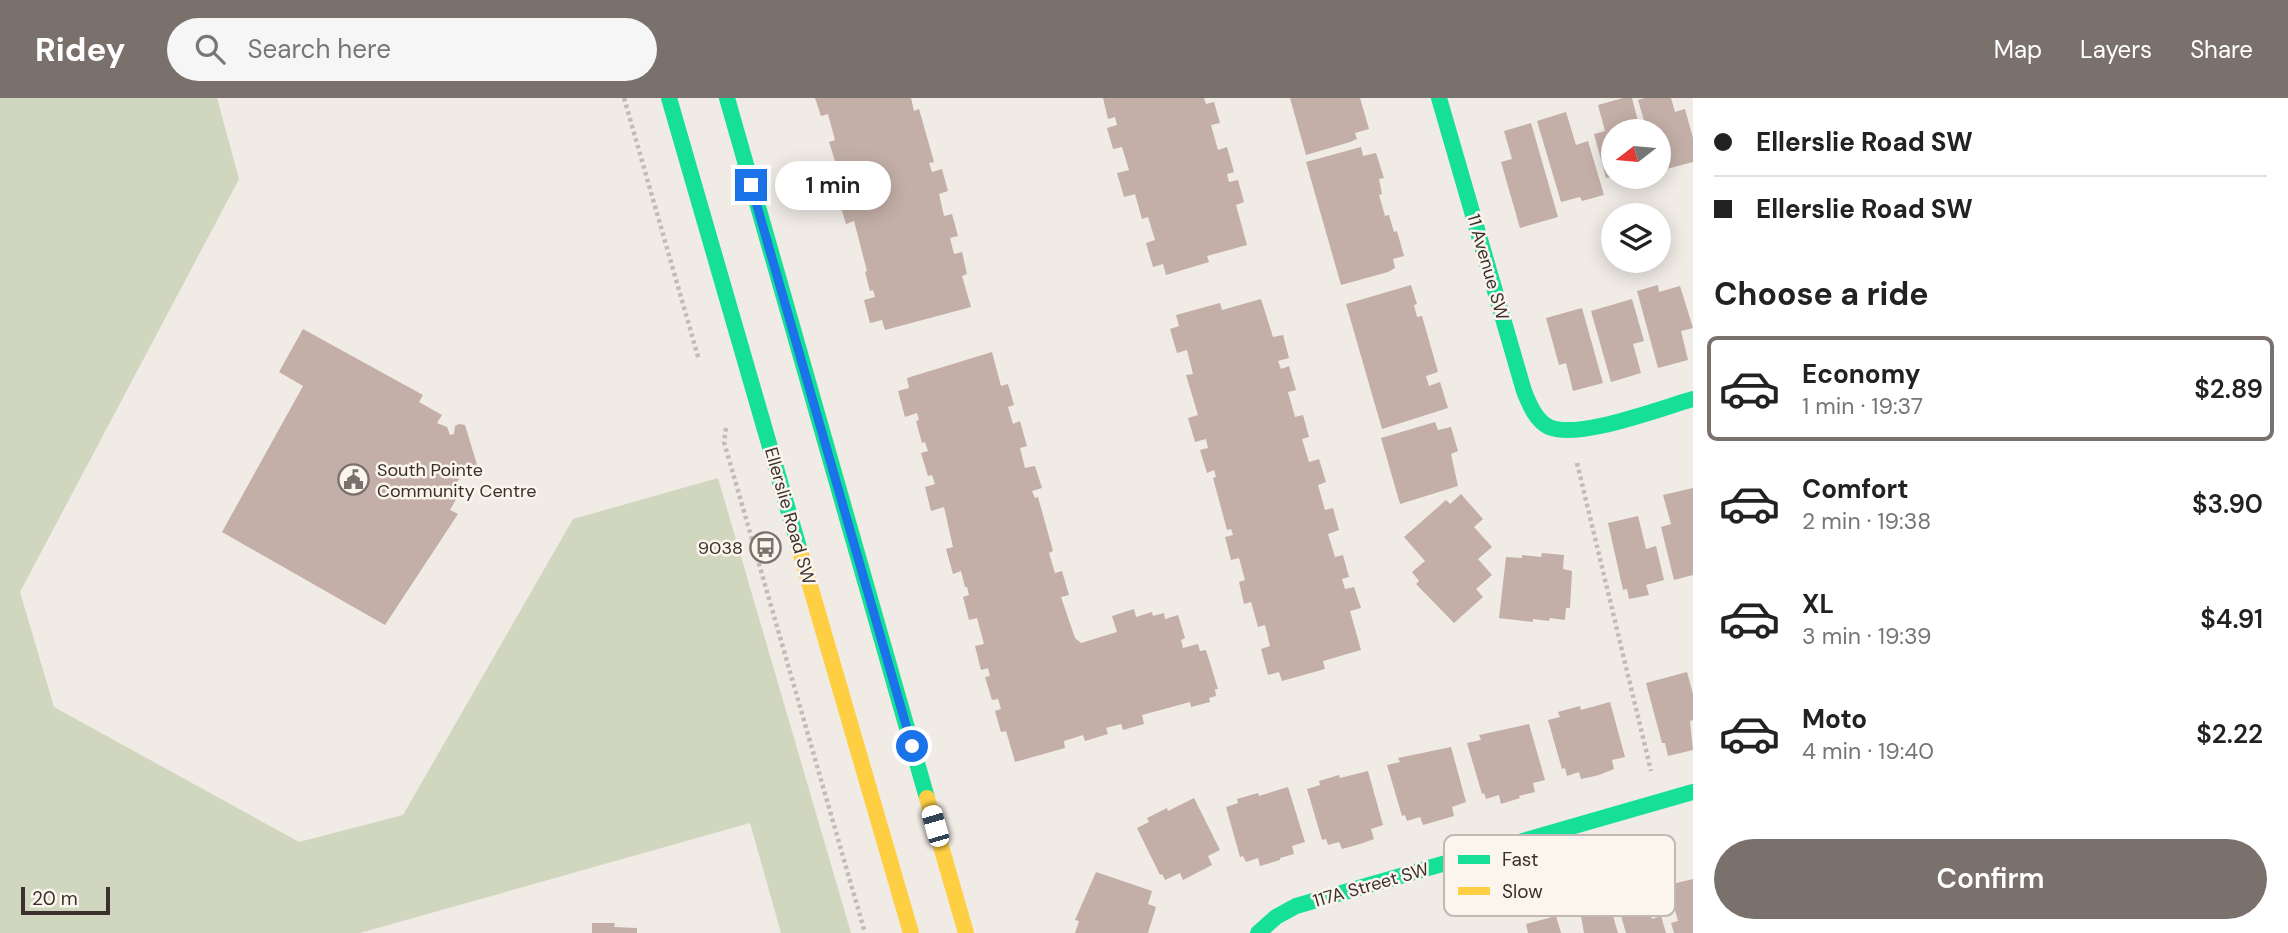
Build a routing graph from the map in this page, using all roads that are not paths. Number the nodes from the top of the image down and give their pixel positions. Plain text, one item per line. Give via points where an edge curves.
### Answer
1 (669, 98) edge
2 (727, 98) edge
3 (1439, 98) edge
4 (1693, 399) edge
5 (1693, 792) edge
6 (1543, 835) edge
7 (1444, 863) edge
8 (911, 933) edge
9 (966, 933) edge
10 (1258, 933) edge

1 - 8 main road, Ellerslie Road SW
2 - 9 main road
3 - 4 main road, 11 Avenue SW via 1524,391 1538,418 1550,428 1588,429
5 - 6 main road, 117A Street SW
7 - 10 main road, 117A Street SW via 1296,906

